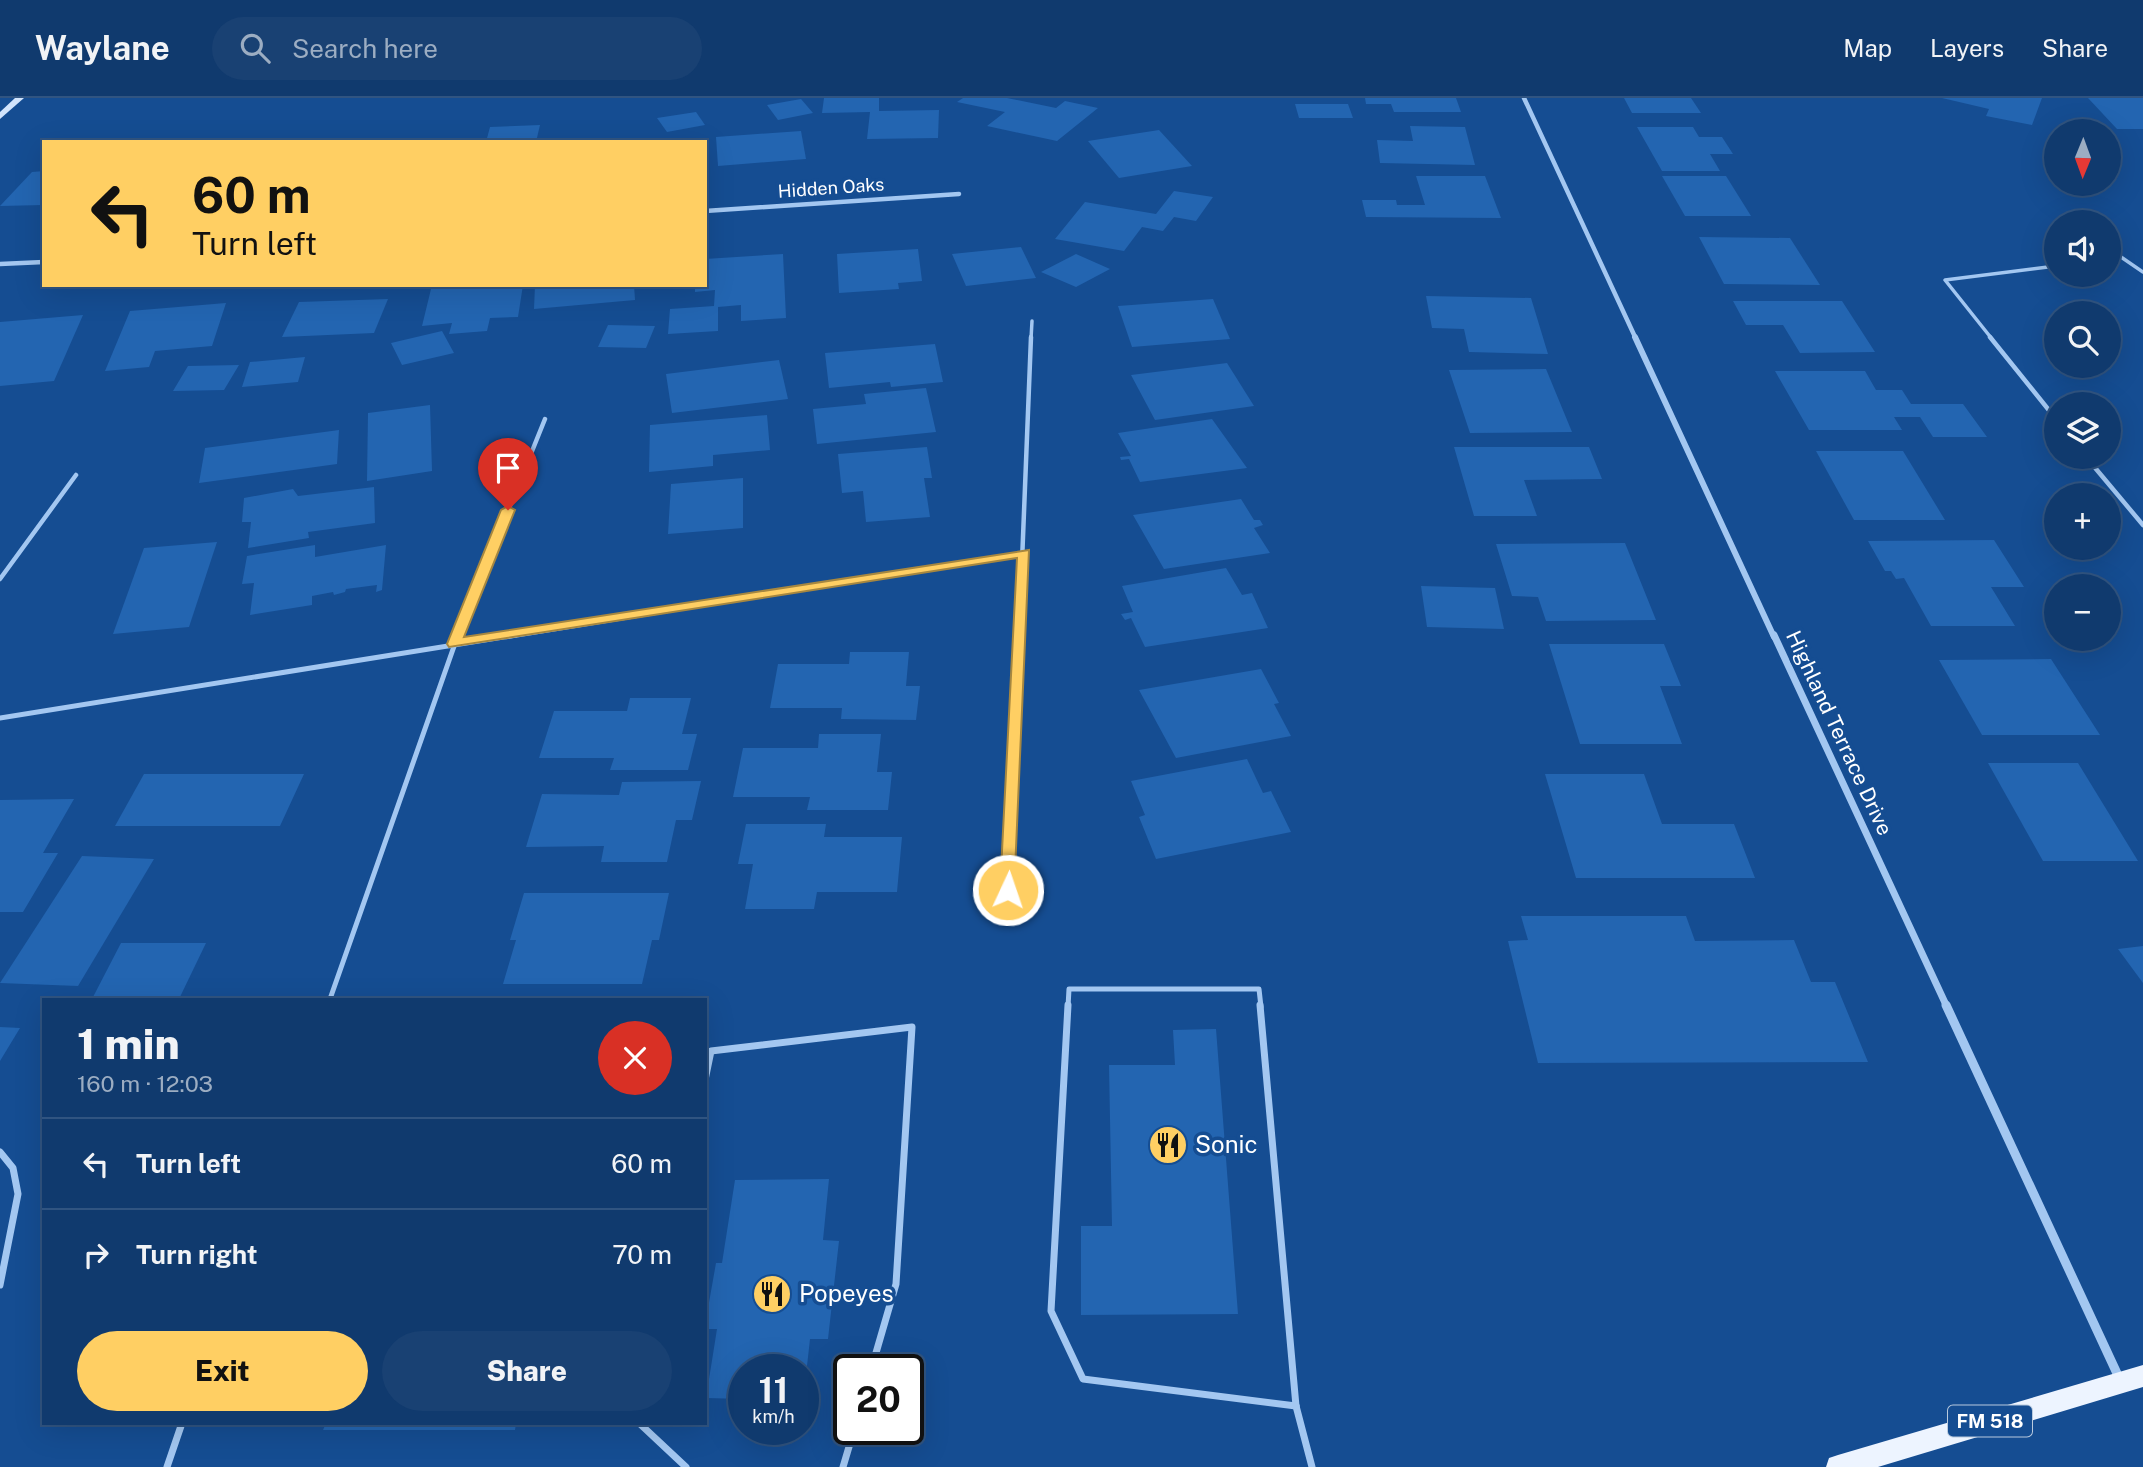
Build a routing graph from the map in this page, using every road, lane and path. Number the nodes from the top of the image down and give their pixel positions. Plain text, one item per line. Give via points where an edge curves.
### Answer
1 (20, 98) edge
2 (1524, 98) edge
3 (0, 116) edge
4 (959, 194) dead end
5 (707, 211) edge
6 (2121, 257) edge
7 (42, 262) edge
8 (0, 264) edge
9 (2044, 268) edge
10 (2143, 272) edge
11 (1032, 321) dead end
12 (2044, 404) edge
13 (545, 419) dead end
14 (2096, 469) edge
15 (76, 475) dead end
16 (2143, 525) edge
17 (1024, 553) junction
18 (0, 579) edge
19 (454, 644) junction
20 (0, 718) edge
21 (1008, 890) dead end
22 (330, 998) edge
23 (707, 1070) edge
24 (0, 1152) edge
25 (0, 1285) edge
26 (876, 1354) edge
27 (2132, 1379) edge
28 (1296, 1406) junction
29 (181, 1425) edge
30 (641, 1425) edge
31 (850, 1445) edge
32 (167, 1467) edge
33 (687, 1467) edge
34 (843, 1467) edge
35 (1312, 1467) edge
36 (1838, 1467) edge

1 - 3 street
2 - 27 street, Highland Terrace Drive
4 - 5 street, Hidden Oaks
6 - 10 lane
7 - 8 street
9 - 12 lane via 1945,281
11 - 17 lane
13 - 19 lane
14 - 16 lane
15 - 18 lane
17 - 19 lane
17 - 21 lane
19 - 20 lane
19 - 22 lane
23 - 26 lane via 711,1051 912,1027 897,1284
24 - 25 lane via 13,1168 18,1194
27 - 36 main road, FM 518
28 - 28 lane via 1259,989 1069,989 1051,1311 1083,1379
28 - 35 lane
29 - 32 lane
30 - 33 lane
31 - 34 lane

